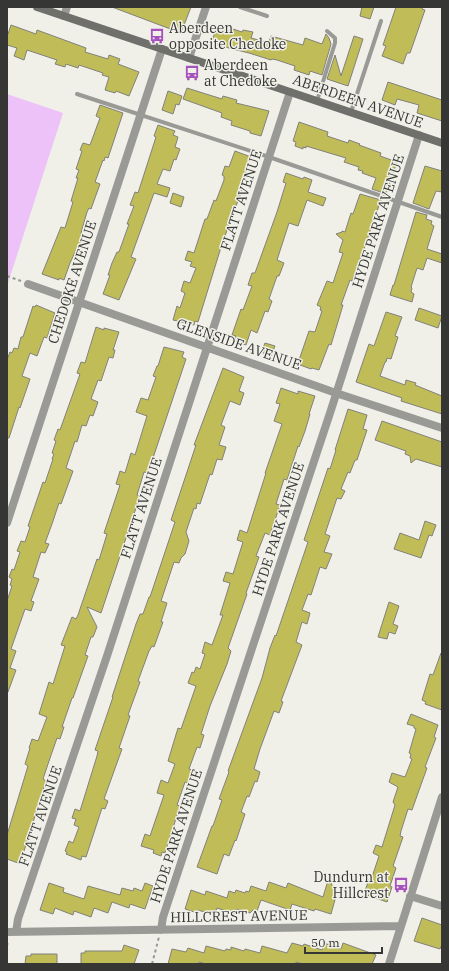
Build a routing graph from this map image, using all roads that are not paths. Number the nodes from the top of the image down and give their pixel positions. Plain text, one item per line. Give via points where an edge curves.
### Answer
1 (37, 7) edge
2 (67, 7) edge
3 (206, 7) edge
4 (240, 7) edge
5 (64, 16) junction
6 (267, 16) dead end
7 (381, 21) dead end
8 (327, 31) dead end
9 (162, 49) junction
10 (189, 58) junction
11 (290, 92) junction
12 (77, 94) dead end
13 (317, 101) junction
14 (351, 112) junction
15 (140, 114) junction
16 (419, 136) junction
17 (442, 143) edge
18 (269, 158) junction
19 (398, 202) junction
20 (442, 217) edge
21 (28, 284) road end
22 (80, 302) junction
23 (207, 347) junction
24 (336, 393) junction
25 (442, 428) edge
26 (7, 523) edge
27 (442, 797) edge
28 (410, 896) junction
29 (442, 906) edge
30 (400, 926) junction
31 (161, 930) junction
32 (7, 932) edge
33 (16, 932) junction
34 (396, 941) junction
35 (389, 964) edge
36 (397, 964) edge

1 - 5 main road, ABERDEEN AVENUE
2 - 5 street
3 - 10 street
4 - 6 lane
5 - 9 main road, ABERDEEN AVENUE
7 - 14 lane
8 - 13 lane via 335,43
9 - 10 main road, ABERDEEN AVENUE
9 - 15 street, CHEDOKE AVENUE
10 - 11 main road, ABERDEEN AVENUE
11 - 13 main road, ABERDEEN AVENUE
11 - 18 street, FLATT AVENUE
12 - 15 lane
13 - 14 main road, ABERDEEN AVENUE
14 - 16 main road, ABERDEEN AVENUE
15 - 18 lane
15 - 22 street, CHEDOKE AVENUE
16 - 17 main road, ABERDEEN AVENUE
16 - 19 street, HYDE PARK AVENUE
18 - 19 lane
18 - 23 street, FLATT AVENUE
19 - 20 lane
19 - 24 street, HYDE PARK AVENUE
21 - 22 street, GLENSIDE AVENUE
22 - 23 street, GLENSIDE AVENUE
22 - 26 street, CHEDOKE AVENUE
23 - 24 street, GLENSIDE AVENUE
23 - 33 street, FLATT AVENUE
24 - 25 street, GLENSIDE AVENUE
24 - 31 street, HYDE PARK AVENUE via 163,917
27 - 28 street
28 - 29 street
28 - 30 street
30 - 31 street, HILLCREST AVENUE
30 - 34 street
31 - 33 street, HILLCREST AVENUE
32 - 33 street, HILLCREST AVENUE
34 - 35 street
34 - 36 street

